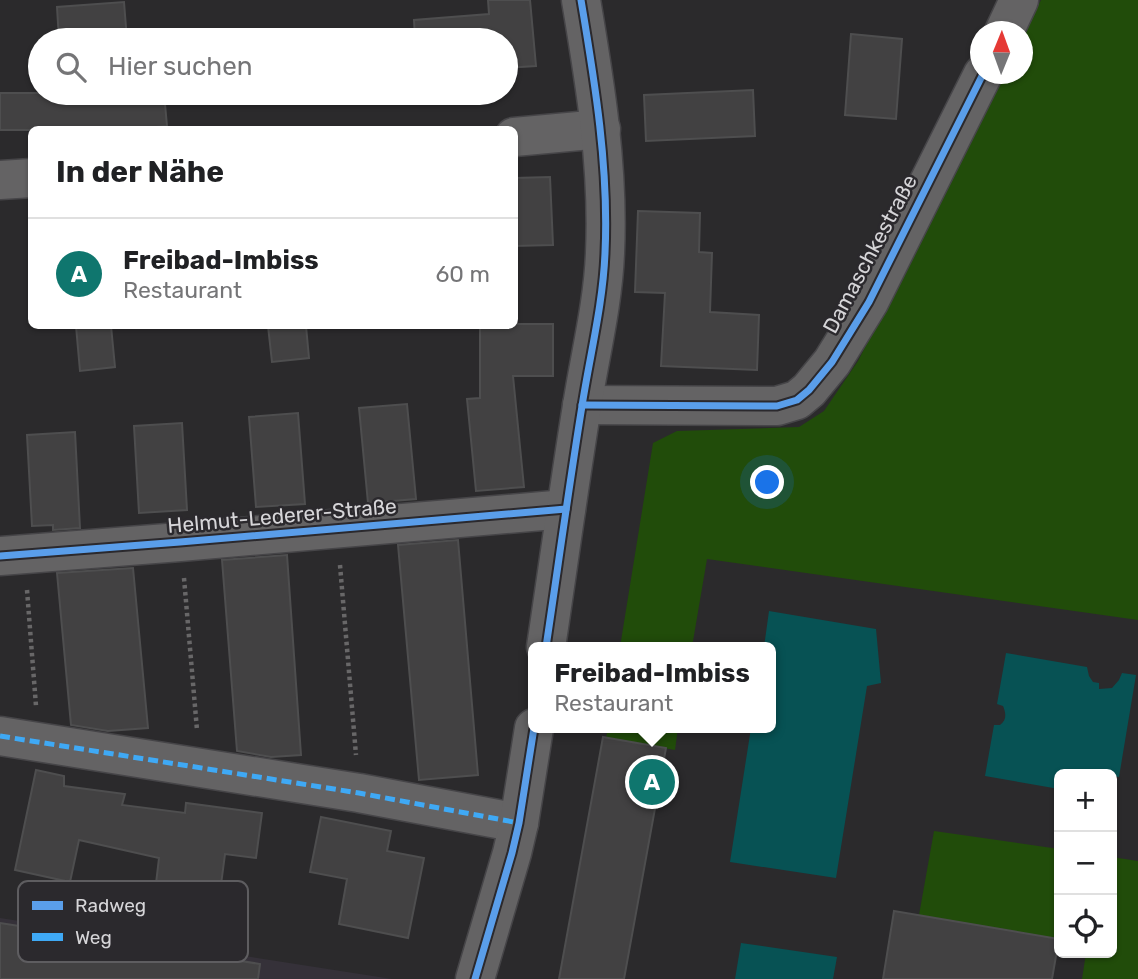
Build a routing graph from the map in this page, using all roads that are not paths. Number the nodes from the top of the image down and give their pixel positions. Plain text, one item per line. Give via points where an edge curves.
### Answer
1 (581, 0) edge
2 (1019, 0) edge
3 (1009, 21) edge
4 (978, 84) edge
5 (600, 129) junction
6 (518, 137) edge
7 (28, 178) edge
8 (0, 180) edge
9 (582, 405) junction
10 (566, 509) junction
11 (12, 555) edge
12 (547, 642) edge
13 (533, 733) edge
14 (0, 736) edge
15 (519, 823) junction
16 (475, 979) edge

1 - 5 street
2 - 3 street
4 - 9 street, Damaschkestraße via 869,302 809,390 796,400 777,405
5 - 6 street
5 - 9 street via 605,256
7 - 8 street
9 - 10 street
10 - 11 street, Helmut-Lederer-Straße
10 - 12 street
13 - 15 street
14 - 15 street
15 - 16 street

